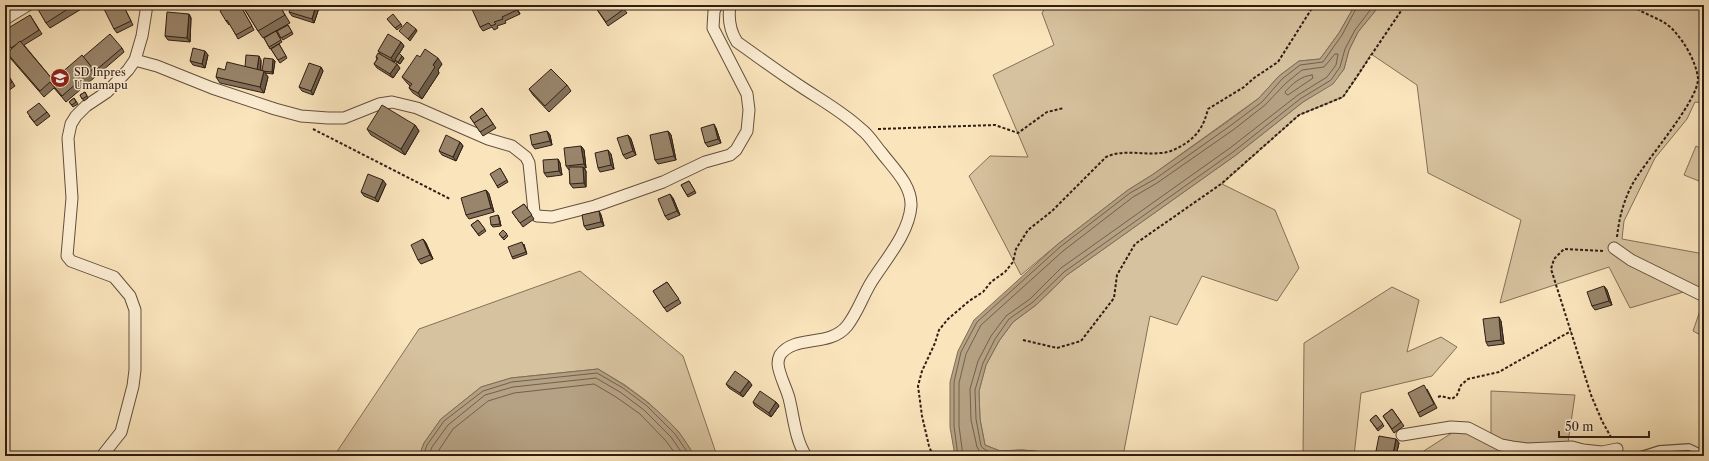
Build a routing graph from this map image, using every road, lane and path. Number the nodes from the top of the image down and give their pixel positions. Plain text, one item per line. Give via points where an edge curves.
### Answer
1 (28, 5) edge
2 (147, 5) edge
3 (717, 5) edge
4 (730, 5) edge
5 (1314, 5) edge
6 (1405, 5) edge
7 (1632, 5) edge
8 (5, 19) edge
9 (135, 60) junction
10 (1064, 108) dead end
11 (310, 127) dead end
12 (863, 130) junction
13 (450, 199) dead end
14 (1614, 248) junction
15 (1704, 296) edge
16 (1571, 331) junction
17 (1023, 340) dead end
18 (1438, 397) dead end
19 (1402, 435) dead end
20 (1617, 450) joint
21 (1704, 454) edge
22 (1640, 455) dead end
23 (102, 456) edge
24 (806, 456) edge
25 (933, 456) edge

1 - 8 street
2 - 9 street
3 - 9 street via 713,28 749,102 747,132 736,150 730,155 705,162 663,182 595,206 552,217 537,216 534,212 529,163 520,151 417,108 392,102 379,104 344,118 301,116
4 - 12 street via 732,34 737,42 841,112
5 - 25 path via 1278,62 1208,109 1203,126 1191,140 1172,151 1115,153 1106,157 1052,211 1028,230 1016,249 1013,262 1005,272 948,319 939,330 918,386 922,416
6 - 17 path via 1343,97 1299,115 1222,184 1135,244 1117,275 1114,298 1080,341 1057,348
7 - 14 path via 1664,22 1675,31 1690,56 1698,79 1691,100 1625,198
9 - 23 street via 107,92 76,116 68,138 72,198 67,256 71,261 114,277 130,296 135,310 133,386 121,432
10 - 12 path via 1047,112 1018,133 995,125
11 - 13 path
12 - 24 street via 899,174 909,192 911,205 897,244 847,325 828,339 796,344 779,356 778,363 796,430
14 - 15 street via 1631,260
14 - 16 path via 1608,251 1564,249 1554,259 1551,270
16 - 18 path via 1499,372 1468,379 1460,385 1457,395 1452,399
16 - 20 path via 1591,395
19 - 20 street via 1458,427 1468,428 1501,445 1512,447 1572,447 1602,452
21 - 22 lane via 1689,447

